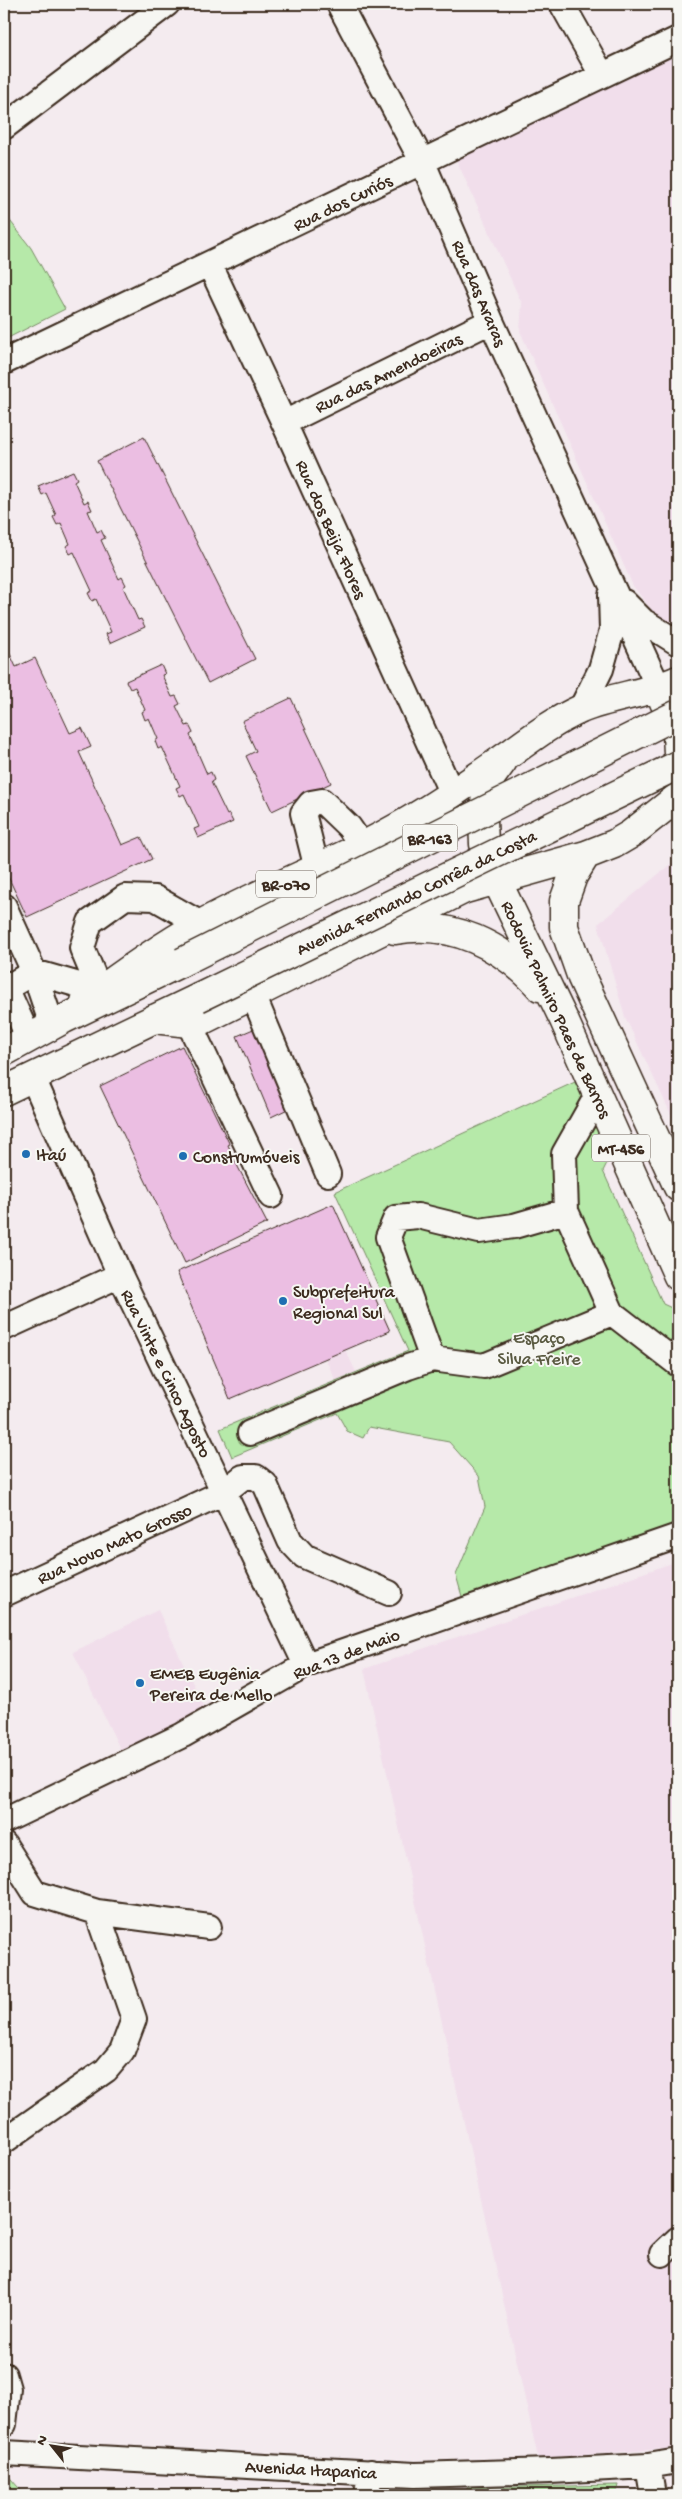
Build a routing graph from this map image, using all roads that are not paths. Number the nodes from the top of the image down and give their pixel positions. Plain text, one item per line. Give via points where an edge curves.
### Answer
1 (167, 4) edge
2 (339, 4) edge
3 (562, 4) edge
4 (678, 40) edge
5 (602, 76) junction
6 (4, 127) edge
7 (423, 163) junction
8 (210, 265) junction
9 (491, 320) junction
10 (4, 362) edge
11 (284, 423) junction
12 (611, 588) junction
13 (678, 642) edge
14 (668, 684) edge
15 (581, 709) junction
16 (678, 714) edge
17 (511, 753) junction
18 (678, 754) edge
19 (678, 765) edge
20 (678, 774) edge
21 (452, 794) junction
22 (674, 801) edge
23 (363, 847) junction
24 (586, 855) junction
25 (317, 869) junction
26 (496, 880) junction
27 (4, 906) edge
28 (201, 924) junction
29 (378, 933) junction
30 (34, 972) junction
31 (5, 986) edge
32 (100, 991) junction
33 (253, 995) junction
34 (193, 1011) junction
35 (564, 1020) junction
36 (58, 1022) junction
37 (29, 1039) junction
38 (4, 1052) edge
39 (33, 1078) junction
40 (4, 1092) edge
41 (598, 1094) junction
42 (328, 1174) dead end
43 (678, 1187) edge
44 (272, 1196) dead end
45 (566, 1211) junction
46 (120, 1275) junction
47 (678, 1276) edge
48 (612, 1313) junction
49 (4, 1328) edge
50 (432, 1359) junction
51 (678, 1364) edge
52 (250, 1433) dead end
53 (224, 1492) junction
54 (678, 1536) edge
55 (389, 1593) dead end
56 (4, 1594) edge
57 (306, 1665) junction
58 (4, 1821) edge
59 (4, 1844) edge
60 (97, 1912) junction
61 (209, 1927) dead end
62 (4, 2141) edge
63 (4, 2375) edge
64 (4, 2424) edge
65 (4, 2453) edge
66 (678, 2461) edge
67 (648, 2466) junction
68 (370, 2472) junction
69 (413, 2485) edge
70 (367, 2495) edge
71 (653, 2495) edge

1 - 6 street
2 - 7 street, Rua das Araras
3 - 5 street
4 - 5 street, Rua dos Curiós
5 - 7 street, Rua dos Curiós
7 - 8 street, Rua dos Curiós
7 - 9 street, Rua das Araras
8 - 10 street, Rua dos Curiós
8 - 11 street, Rua dos Beija Flores
9 - 11 street, Rua das Amendoeiras
9 - 12 street, Rua das Araras
11 - 21 street, Rua dos Beija Flores
12 - 13 street via 643,621
12 - 14 street, Rua das Araras
12 - 15 street via 612,630 601,669
14 - 15 main road, BR-070
14 - 18 main road
15 - 17 main road, BR-070
16 - 36 main road, BR-163, bridge
17 - 21 main road, BR-070
17 - 26 main road, BR-070 via 492,776 484,804 484,844
19 - 34 main road, Avenida Fernando Corrêa da Costa / BR-163, bridge
20 - 22 main road
21 - 23 main road, BR-070
22 - 24 main road, Avenida Fernando Corrêa da Costa via 631,834
23 - 25 main road, BR-070
23 - 25 street via 349,827 322,801 311,803 303,813
24 - 26 main road, Avenida Fernando Corrêa da Costa
24 - 43 main road, Rodovia Palmiro Paes de Barros / MT-456 via 573,876 564,901 564,928 582,978
25 - 28 main road, BR-070
26 - 29 main road, Avenida Fernando Corrêa da Costa via 465,890
26 - 35 main road, Rodovia Palmiro Paes de Barros / MT-456
27 - 30 street
28 - 32 main road, BR-070 via 157,950
28 - 32 street via 155,898 124,897 90,922 82,948
29 - 33 main road, Avenida Fernando Corrêa da Costa
29 - 35 main road, MT-456 via 422,927 466,934 485,942 525,970 543,989
30 - 31 street
30 - 32 street
30 - 36 street
31 - 37 street
32 - 36 main road, BR-070
33 - 34 main road, Avenida Fernando Corrêa da Costa via 203,1020
33 - 42 street
34 - 39 main road, Avenida Fernando Corrêa da Costa / BR-163 via 154,1019
34 - 44 street
35 - 41 main road, Rodovia Palmiro Paes de Barros / MT-456
36 - 37 main road, BR-163
37 - 38 main road, BR-163
39 - 40 main road, Avenida Fernando Corrêa da Costa / BR-163
39 - 46 street, Rua Vinte e Cinco Agosto
41 - 45 street via 564,1154
41 - 47 main road, Rodovia Palmiro Paes de Barros / MT-456
45 - 48 street
45 - 50 street via 514,1226 479,1231 418,1216 396,1218 388,1237
46 - 49 street
46 - 53 street, Rua Vinte e Cinco Agosto
48 - 50 street via 484,1366
48 - 51 street
50 - 52 street
53 - 55 street, Rua Novo Mato Grosso via 243,1477 256,1477 265,1484 290,1541 304,1556
53 - 56 street, Rua Novo Mato Grosso
53 - 57 street, Rua Vinte e Cinco Agosto
54 - 57 street, Rua 13 de Maio
57 - 58 street, Rua 13 de Maio via 183,1735
59 - 60 street via 35,1893
60 - 61 street
60 - 62 street via 134,2019 122,2051 106,2070
63 - 64 street via 8,2389
65 - 68 street, Avenida Itaparica
66 - 67 street, Avenida Itaparica
67 - 69 street, Avenida Itaparica
67 - 71 street
68 - 69 street, Avenida Itaparica
68 - 70 street

